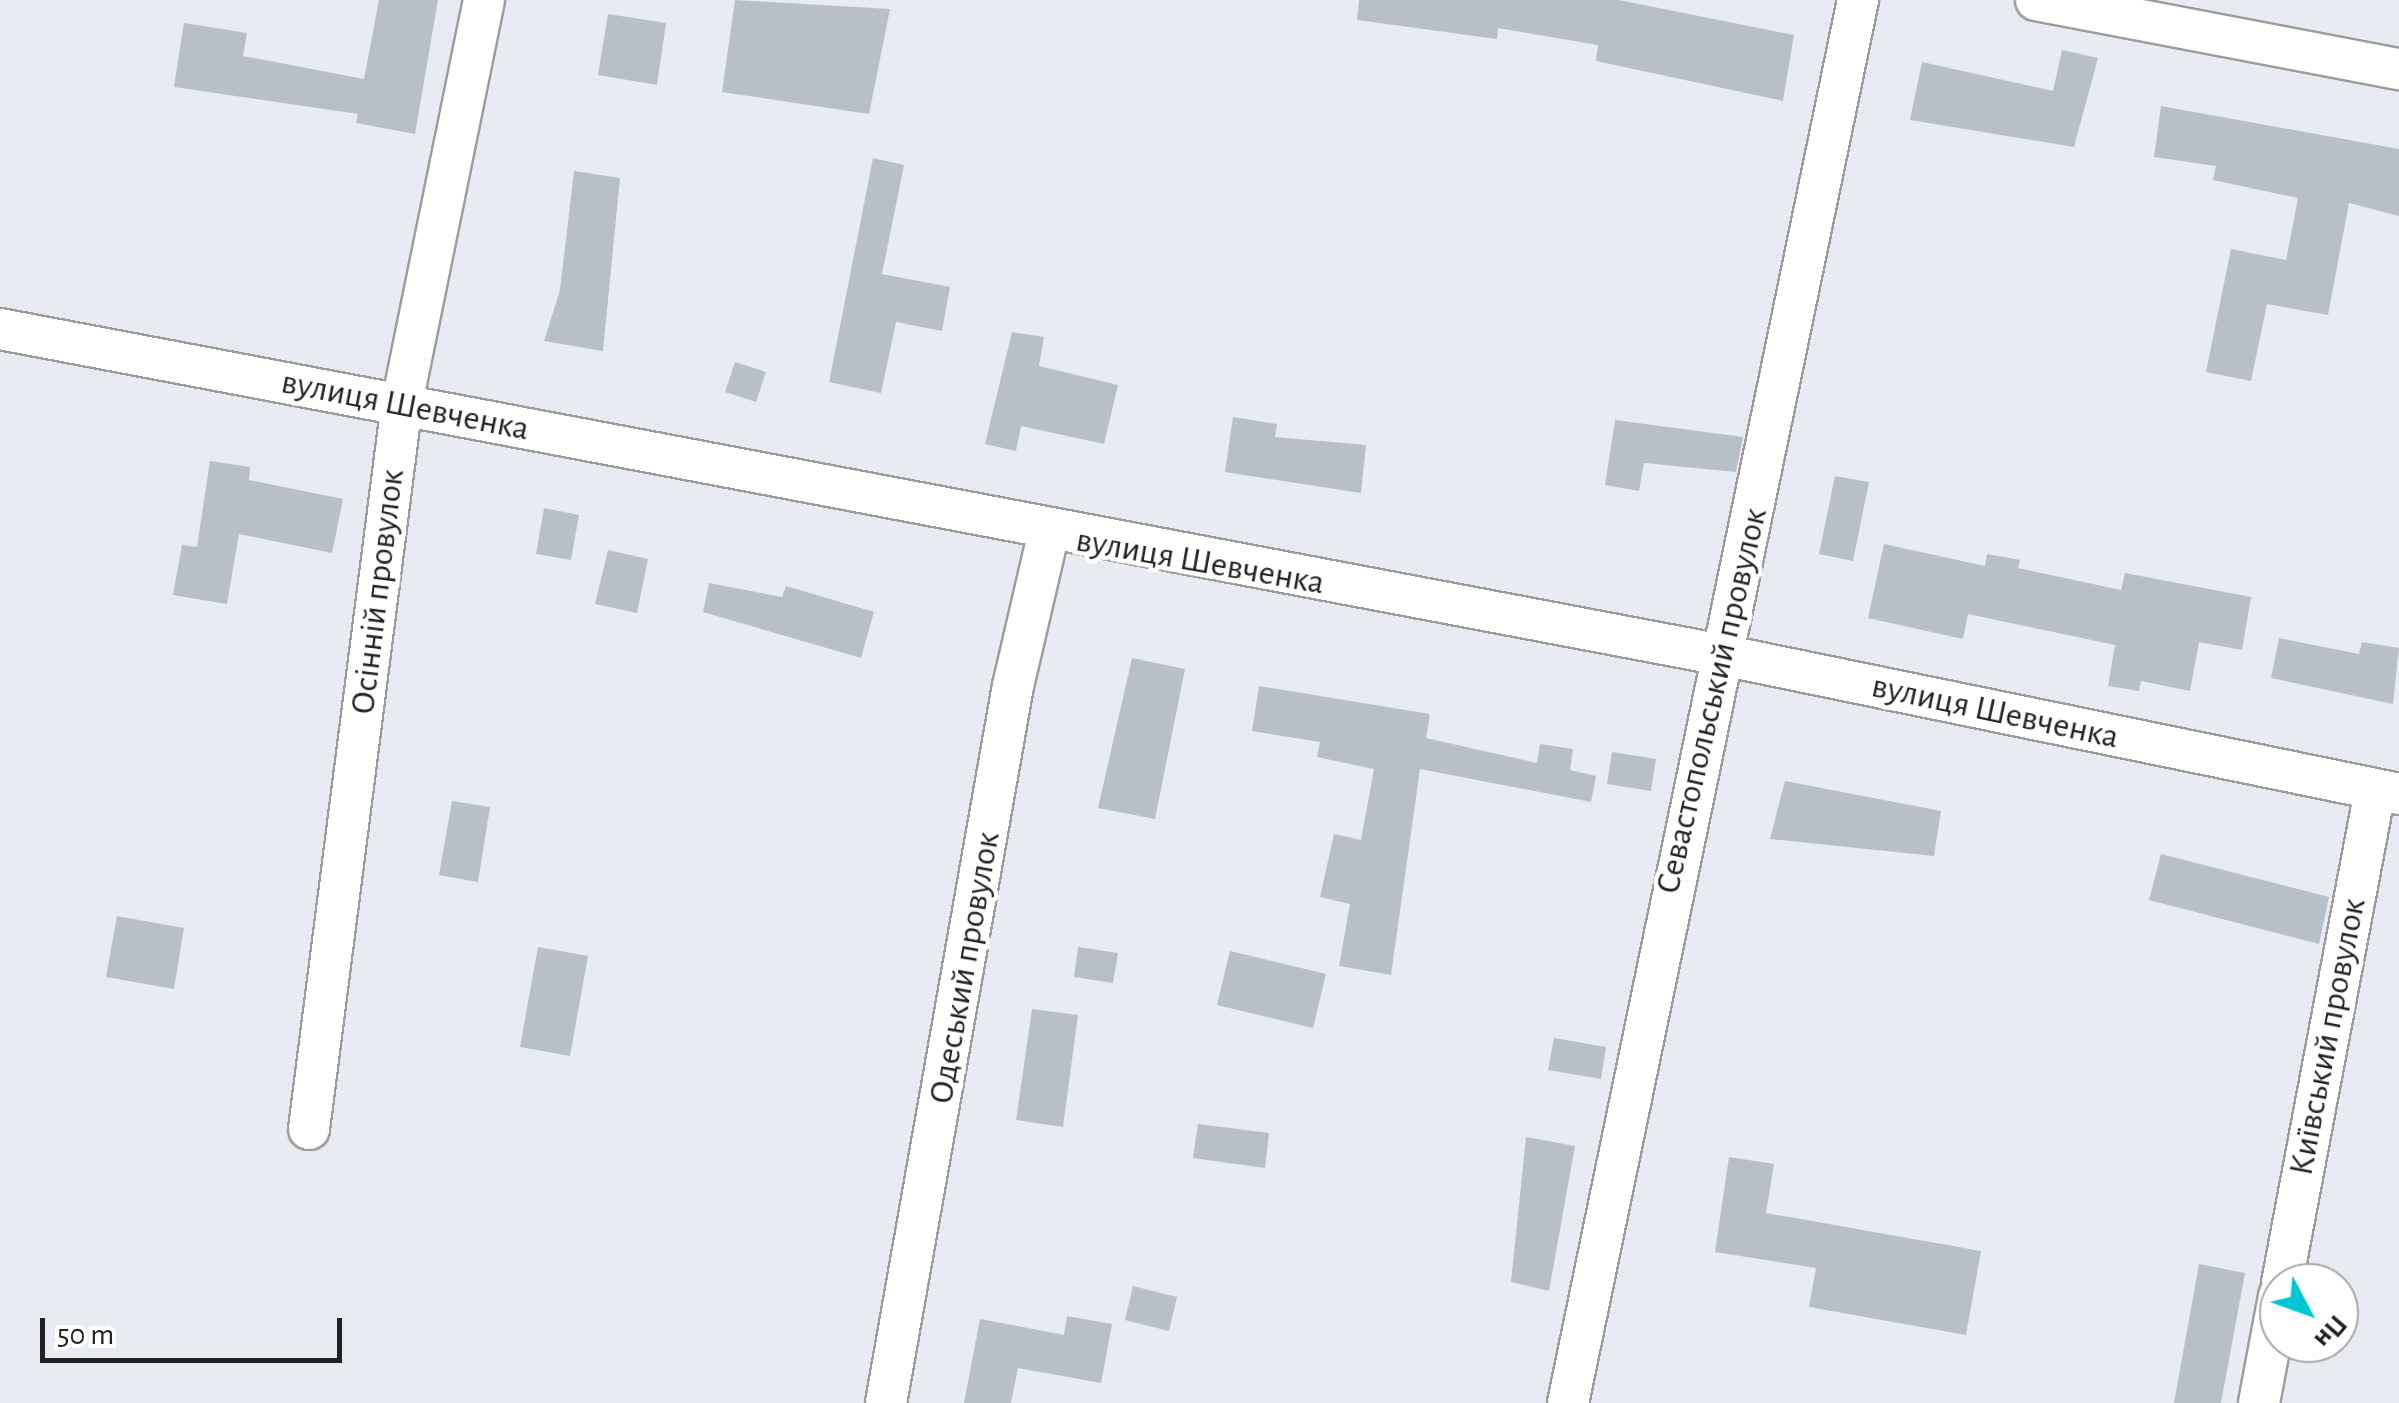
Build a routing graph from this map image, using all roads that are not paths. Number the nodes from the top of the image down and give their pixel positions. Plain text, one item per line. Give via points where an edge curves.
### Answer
1 (484, 0) edge
2 (1858, 0) edge
3 (2036, 0) edge
4 (2399, 70) edge
5 (0, 330) edge
6 (402, 404) junction
7 (1048, 535) junction
8 (1727, 656) junction
9 (2387, 792) edge
10 (309, 1129) dead end
11 (2286, 1263) edge
12 (2266, 1363) edge
13 (886, 1403) edge
14 (1568, 1403) edge
15 (2259, 1403) edge

1 - 6 street, Осінній провулок
2 - 8 street, Севастопольський провулок
3 - 4 street
5 - 6 street, вулиця Шевченка
6 - 7 street, вулиця Шевченка
6 - 10 street, Осінній провулок
7 - 8 street, вулиця Шевченка
7 - 13 street, Одеський провулок via 1012,686
8 - 9 street, вулиця Шевченка
8 - 14 street, Севастопольський провулок via 1704,711
9 - 11 street, Київський провулок
12 - 15 street

